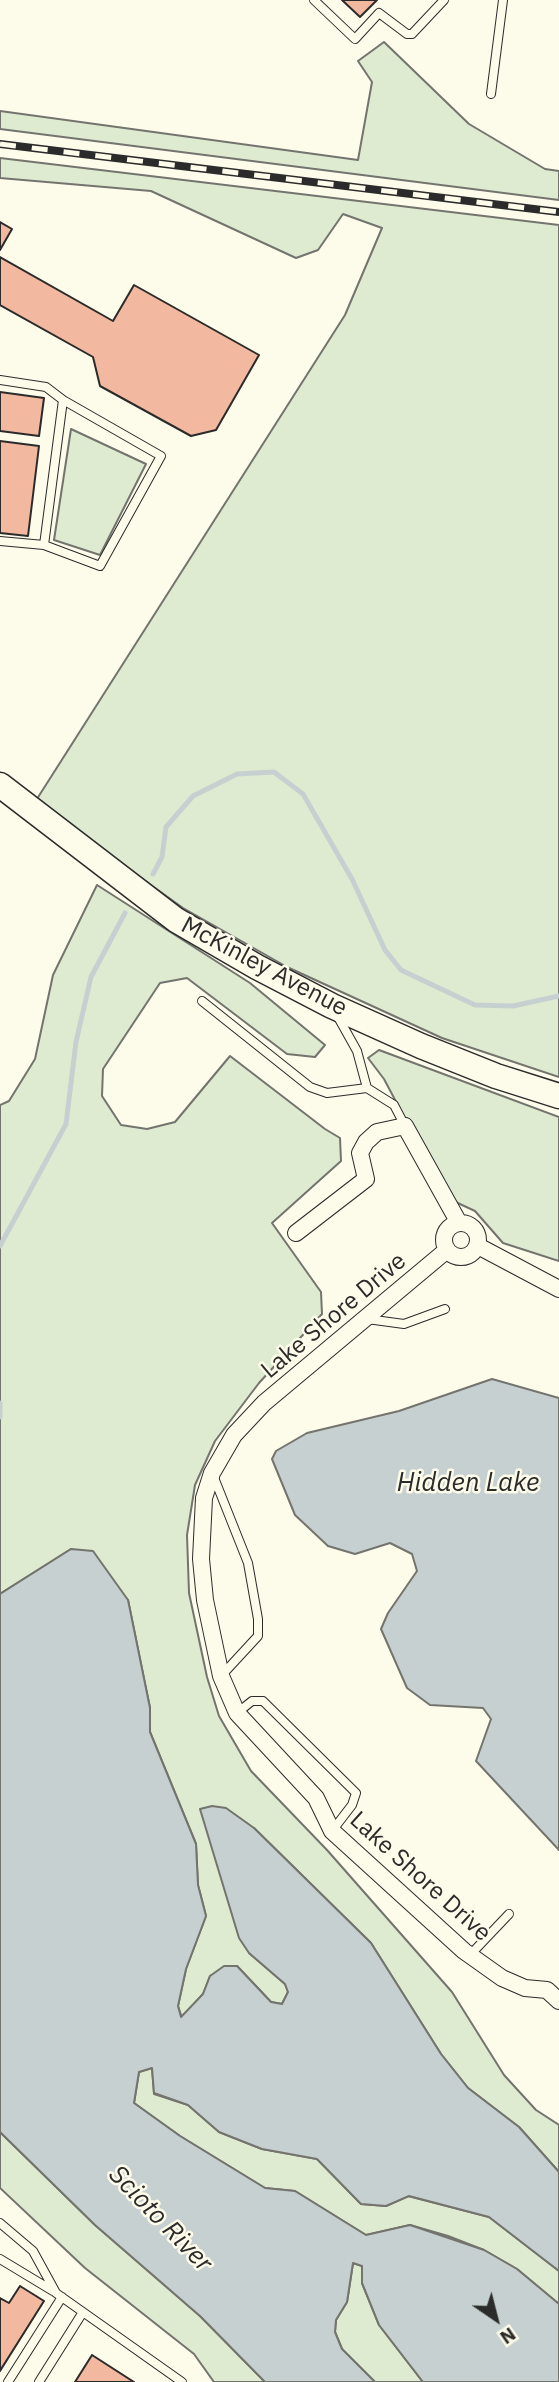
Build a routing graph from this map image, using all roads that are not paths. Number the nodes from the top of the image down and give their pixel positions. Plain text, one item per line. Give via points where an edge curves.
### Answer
1 (314, 0) edge
2 (444, 0) edge
3 (503, 0) edge
4 (491, 94) dead end
5 (0, 380) edge
6 (62, 400) junction
7 (0, 541) edge
8 (44, 545) junction
9 (0, 785) edge
10 (202, 1001) dead end
11 (332, 1006) junction
12 (367, 1088) junction
13 (559, 1096) edge
14 (405, 1126) junction
15 (459, 1223) junction
16 (296, 1233) dead end
17 (478, 1246) junction
18 (447, 1250) junction
19 (559, 1289) edge
20 (445, 1309) dead end
21 (367, 1320) junction
22 (212, 1472) junction
23 (221, 1676) junction
24 (237, 1713) junction
25 (332, 1831) junction
26 (509, 1914) dead end
27 (470, 1955) junction
28 (559, 2001) edge
29 (0, 2223) edge
30 (0, 2259) edge
31 (59, 2295) junction
32 (83, 2312) junction
33 (8, 2382) edge
34 (39, 2382) edge
35 (182, 2382) edge

1 - 2 lane via 355,39 379,13 412,34
3 - 4 lane
5 - 6 lane via 46,387
6 - 8 lane
6 - 8 lane via 161,456 100,566
7 - 8 lane
9 - 11 main road, McKinley Avenue via 176,920
10 - 12 lane via 310,1087 327,1093
11 - 12 lane via 357,1051
11 - 13 main road, McKinley Avenue via 496,1076
12 - 14 lane via 394,1105
14 - 15 street
14 - 16 street via 377,1132 366,1142 360,1153 366,1179
15 - 17 street via 475,1229
15 - 18 street, Lake Shore Drive via 445,1234
17 - 18 street via 464,1258
17 - 19 street
18 - 21 street, Lake Shore Drive
20 - 21 lane via 404,1324
21 - 22 street, Lake Shore Drive via 264,1403 234,1435
22 - 23 street, Lake Shore Drive via 201,1519 201,1559
22 - 23 lane via 248,1563 258,1619 258,1636
23 - 24 street, Lake Shore Drive
24 - 25 street, Lake Shore Drive via 316,1798
24 - 25 lane via 252,1701 263,1701 355,1793 352,1805
25 - 27 street, Lake Shore Drive
26 - 27 lane
27 - 28 street, Lake Shore Drive via 502,1978 547,1990
29 - 31 lane via 33,2251
30 - 31 lane
31 - 32 lane
31 - 33 lane
32 - 34 lane
32 - 35 lane

